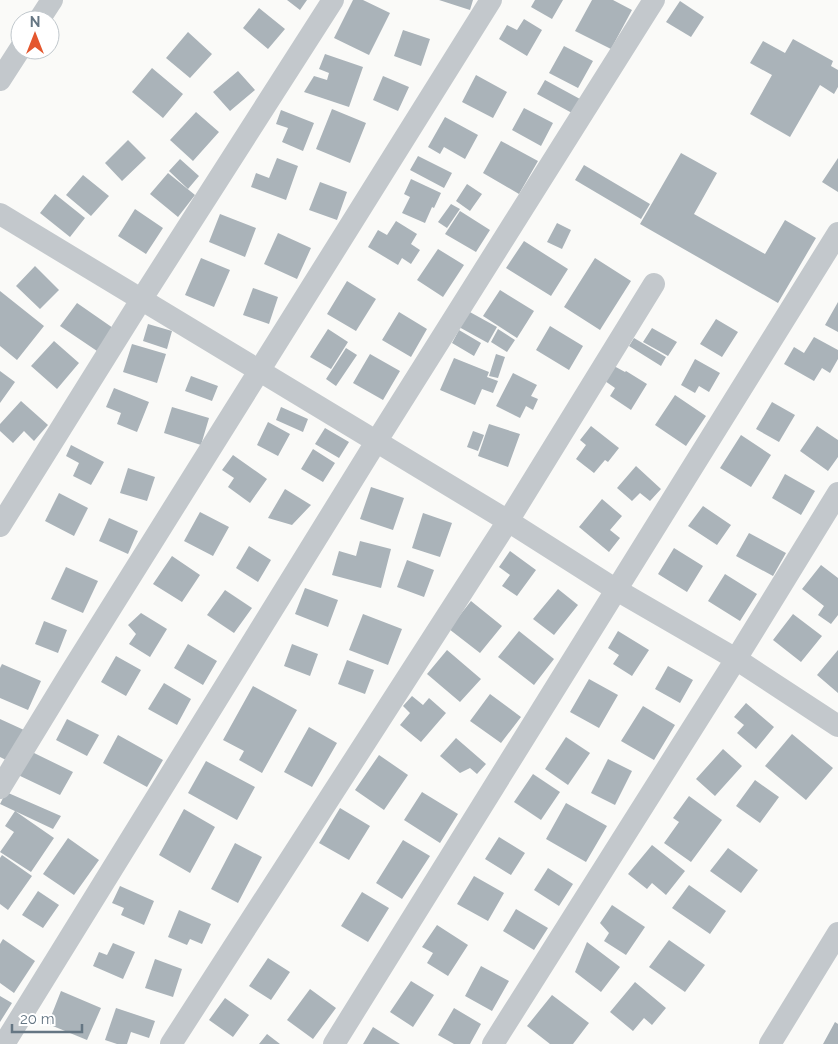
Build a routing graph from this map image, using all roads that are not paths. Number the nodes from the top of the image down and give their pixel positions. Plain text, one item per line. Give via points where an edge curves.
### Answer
1 (333, 0) edge
2 (491, 0) edge
3 (654, 0) edge
4 (13, 60) edge
5 (0, 80) edge
6 (0, 214) edge
7 (838, 233) edge
8 (654, 284) dead end
9 (141, 300) junction
10 (260, 371) junction
11 (376, 442) junction
12 (838, 493) edge
13 (508, 521) junction
14 (0, 526) edge
15 (615, 589) junction
16 (736, 659) junction
17 (838, 726) edge
18 (0, 788) edge
19 (838, 933) edge
20 (4, 1044) edge
21 (171, 1044) edge
22 (334, 1044) edge
23 (493, 1044) edge
24 (770, 1044) edge

1 - 9 street
2 - 10 street
3 - 11 street
4 - 5 street
6 - 9 street
7 - 15 street
8 - 13 street
9 - 10 street
9 - 14 street
10 - 11 street
10 - 18 street
11 - 13 street
11 - 20 street
12 - 16 street
13 - 15 street
13 - 21 street
15 - 16 street
15 - 22 street
16 - 17 street
16 - 23 street
19 - 24 street

